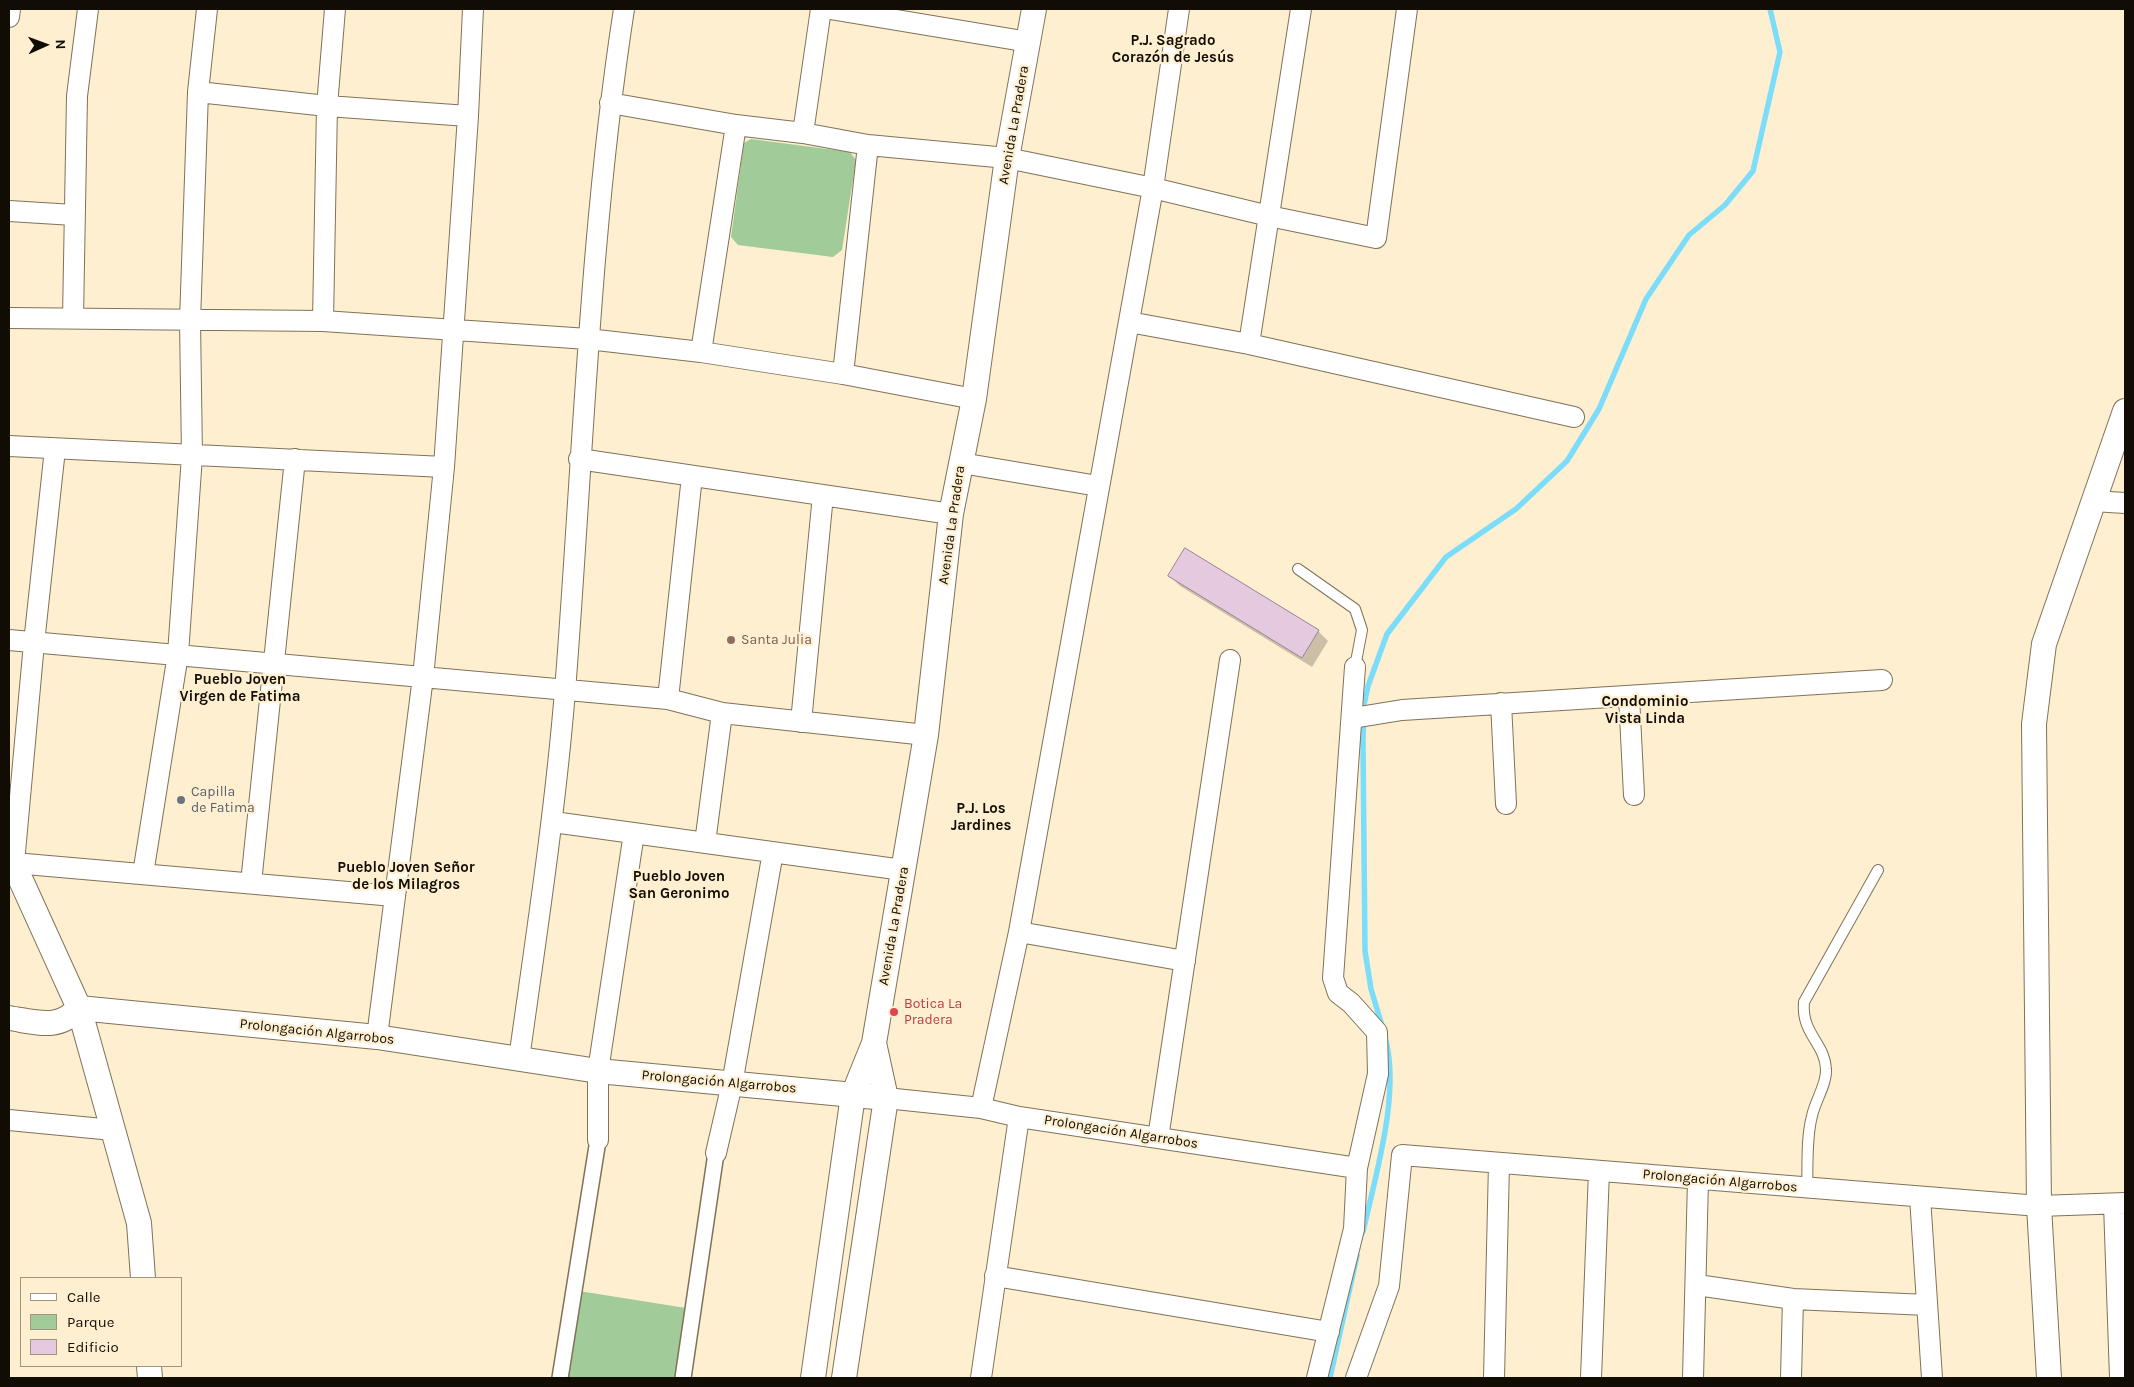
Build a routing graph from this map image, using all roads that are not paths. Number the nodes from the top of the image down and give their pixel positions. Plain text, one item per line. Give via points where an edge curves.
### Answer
1 (10, 9) edge
2 (88, 9) edge
3 (207, 9) edge
4 (334, 9) edge
5 (473, 9) edge
6 (624, 9) edge
7 (821, 9) edge
8 (830, 9) edge
9 (1034, 9) edge
10 (1179, 9) edge
11 (1301, 9) edge
12 (1407, 9) edge
13 (9, 17) edge
14 (1029, 42) junction
15 (198, 92) junction
16 (610, 103) junction
17 (327, 106) junction
18 (468, 116) junction
19 (736, 125) junction
20 (803, 133) junction
21 (868, 145) junction
22 (1007, 158) junction
23 (1153, 188) junction
24 (9, 211) edge
25 (74, 215) junction
26 (1268, 216) junction
27 (9, 318) edge
28 (73, 318) junction
29 (190, 321) junction
30 (324, 321) junction
31 (1129, 322) junction
32 (453, 328) junction
33 (588, 339) junction
34 (1249, 344) junction
35 (701, 352) junction
36 (843, 374) junction
37 (974, 398) junction
38 (2125, 411) edge
39 (1574, 417) dead end
40 (9, 446) edge
41 (55, 449) junction
42 (192, 456) junction
43 (295, 459) junction
44 (579, 459) junction
45 (961, 463) junction
46 (444, 467) junction
47 (692, 476) junction
48 (1098, 486) junction
49 (823, 495) junction
50 (2093, 501) junction
51 (2125, 503) edge
52 (951, 514) junction
53 (1298, 569) dead end
54 (9, 640) edge
55 (34, 643) junction
56 (178, 654) junction
57 (1230, 660) dead end
58 (273, 663) junction
59 (1355, 667) joint
60 (423, 677) junction
61 (1882, 680) dead end
62 (565, 690) junction
63 (1629, 696) junction
64 (668, 699) junction
65 (1501, 704) junction
66 (722, 714) junction
67 (1360, 717) junction
68 (801, 722) junction
69 (926, 735) junction
70 (1634, 795) dead end
71 (1506, 804) dead end
72 (553, 822) junction
73 (634, 833) junction
74 (705, 843) junction
75 (772, 852) junction
76 (11, 859) edge
77 (903, 870) junction
78 (1878, 870) dead end
79 (143, 874) junction
80 (251, 883) junction
81 (18, 891) edge
82 (394, 896) junction
83 (1018, 932) junction
84 (1184, 961) junction
85 (79, 1008) junction
86 (9, 1018) edge
87 (377, 1037) junction
88 (874, 1043) junction
89 (519, 1059) junction
90 (598, 1071) junction
91 (732, 1084) junction
92 (853, 1095) junction
93 (886, 1098) junction
94 (981, 1108) junction
95 (1019, 1117) junction
96 (9, 1120) edge
97 (113, 1130) junction
98 (1158, 1138) junction
99 (598, 1140) joint
100 (716, 1153) joint
101 (1499, 1163) junction
102 (1357, 1168) junction
103 (1599, 1172) junction
104 (1698, 1180) junction
105 (1807, 1188) junction
106 (1920, 1197) junction
107 (2119, 1204) edge
108 (2039, 1206) junction
109 (2120, 1269) edge
110 (995, 1276) junction
111 (143, 1277) edge
112 (1697, 1285) junction
113 (1793, 1299) junction
114 (1927, 1305) junction
115 (1329, 1332) junction
116 (2122, 1334) edge
117 (560, 1378) edge
118 (683, 1378) edge
119 (813, 1378) edge
120 (844, 1378) edge
121 (981, 1378) edge
122 (1317, 1378) edge
123 (1356, 1378) edge
124 (1360, 1378) edge
125 (1494, 1378) edge
126 (1592, 1378) edge
127 (1693, 1378) edge
128 (1791, 1378) edge
129 (1932, 1378) edge
130 (2050, 1378) edge
131 (2120, 1378) edge

1 - 13 street
2 - 25 street via 77,96
3 - 15 street
4 - 17 street
5 - 18 street
6 - 16 street
7 - 20 street
8 - 14 street
9 - 14 street, Avenida La Pradera
10 - 23 street
11 - 26 street
12 - 26 street via 1376,238
14 - 22 street, Avenida La Pradera
15 - 17 street
15 - 29 street
16 - 19 street
16 - 33 street
17 - 18 street
17 - 30 street
18 - 32 street
19 - 20 street
19 - 35 street
20 - 21 street
21 - 22 street
21 - 36 street
22 - 23 street
22 - 37 street, Avenida La Pradera
23 - 26 street
23 - 31 street
24 - 25 street
25 - 28 street
26 - 34 street
27 - 28 street
28 - 29 street
29 - 30 street
29 - 42 street
30 - 32 street
31 - 34 street
31 - 48 street
32 - 33 street
32 - 46 street
33 - 35 street
33 - 44 street
34 - 39 street
35 - 36 street
36 - 37 street
37 - 45 street, Avenida La Pradera
38 - 50 street
40 - 41 street
41 - 42 street
41 - 55 street
42 - 43 street
42 - 56 street
43 - 46 street
43 - 58 street
44 - 47 street
44 - 62 street
45 - 48 street
45 - 52 street, Avenida La Pradera
46 - 60 street
47 - 49 street
47 - 64 street
48 - 83 street
49 - 52 street
49 - 68 street
50 - 51 street
50 - 108 street via 2044,644 2034,724
52 - 69 street, Avenida La Pradera
53 - 59 lane via 1354,609 1362,630
54 - 55 street
55 - 56 street
55 - 76 street
56 - 58 street
56 - 79 street
57 - 84 street
58 - 60 street
58 - 80 street
59 - 67 street
60 - 62 street
60 - 82 street
61 - 63 street
62 - 64 street
62 - 72 street
63 - 65 street
63 - 70 street
64 - 66 street
65 - 67 street via 1402,710
65 - 71 street
66 - 68 street
66 - 74 street
67 - 102 street via 1333,978 1338,993 1377,1032 1378,1074
68 - 69 street
69 - 77 street, Avenida La Pradera
72 - 73 street
72 - 89 street
73 - 74 street
73 - 90 street
74 - 75 street
75 - 77 street
75 - 91 street
76 - 79 street
76 - 81 street
77 - 88 street, Avenida La Pradera
78 - 105 lane via 1804,1002 1805,1025 1824,1056 1826,1072 1811,1117
79 - 80 street
80 - 82 street
81 - 85 street
82 - 87 street
83 - 84 street
83 - 94 street
84 - 98 street
85 - 86 street via 70,1019 52,1024
85 - 87 street, Prolongación Algarrobos
85 - 97 street
87 - 89 street, Prolongación Algarrobos
88 - 92 street, Avenida La Pradera
88 - 93 street, Avenida La Pradera
89 - 90 street, Prolongación Algarrobos
90 - 91 street, Prolongación Algarrobos
90 - 99 street
91 - 92 street, Prolongación Algarrobos
91 - 100 street
92 - 93 street, Prolongación Algarrobos
92 - 119 street, Avenida La Pradera
93 - 94 street, Prolongación Algarrobos
93 - 120 street, Avenida La Pradera
94 - 95 street, Prolongación Algarrobos
95 - 98 street, Prolongación Algarrobos
95 - 110 street
96 - 97 street
97 - 111 street via 139,1223
98 - 102 street, Prolongación Algarrobos
99 - 117 street
100 - 118 street
101 - 103 street, Prolongación Algarrobos
101 - 123 street, Prolongación Algarrobos via 1402,1154 1388,1286
101 - 125 street
102 - 115 street via 1354,1229
103 - 104 street, Prolongación Algarrobos
103 - 126 street
104 - 105 street, Prolongación Algarrobos
104 - 112 street
105 - 106 street, Prolongación Algarrobos
106 - 108 street, Prolongación Algarrobos
106 - 114 street
107 - 108 street, Prolongación Algarrobos
107 - 109 street
108 - 130 street
109 - 116 street
110 - 115 street
110 - 121 street
112 - 113 street
112 - 127 street
113 - 114 street
113 - 128 street
114 - 129 street
115 - 122 street
116 - 131 street
123 - 124 street

